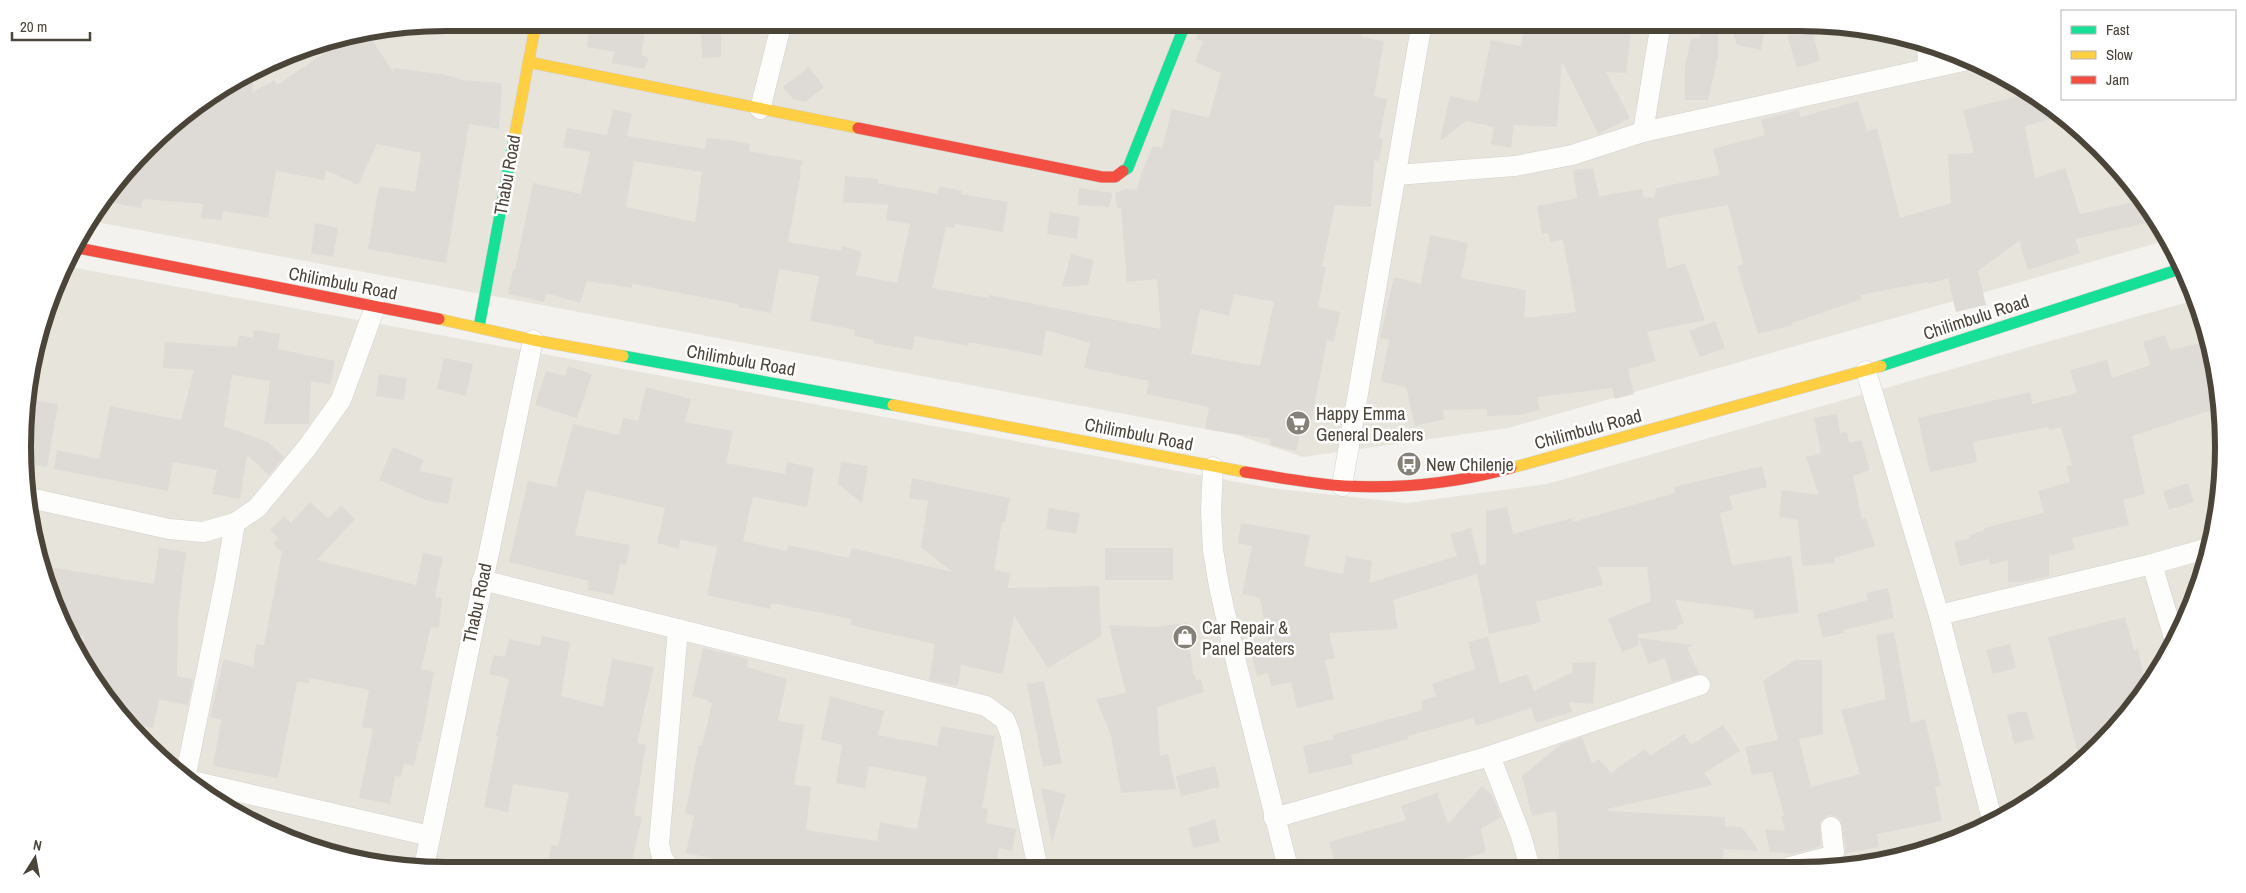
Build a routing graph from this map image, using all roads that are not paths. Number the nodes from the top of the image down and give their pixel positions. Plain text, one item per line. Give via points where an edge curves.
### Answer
1 (534, 31) edge
2 (780, 31) edge
3 (1182, 31) edge
4 (1420, 31) edge
5 (1660, 31) edge
6 (1927, 51) edge
7 (528, 62) junction
8 (1956, 62) edge
9 (1928, 68) junction
10 (760, 109) junction
11 (1643, 132) junction
12 (1396, 175) junction
13 (82, 249) edge
14 (2175, 271) edge
15 (375, 307) junction
16 (479, 326) junction
17 (533, 340) junction
18 (1866, 371) junction
19 (1213, 467) junction
20 (1342, 486) junction
21 (35, 499) edge
22 (235, 523) junction
23 (2202, 550) edge
24 (2152, 564) junction
25 (482, 580) junction
26 (1938, 616) junction
27 (678, 629) junction
28 (2172, 630) edge
29 (1700, 685) dead end
30 (1490, 756) junction
31 (186, 769) edge
32 (205, 784) edge
33 (1991, 815) edge
34 (1274, 818) junction
35 (1831, 827) dead end
36 (430, 836) junction
37 (425, 861) edge
38 (665, 862) edge
39 (1037, 862) edge
40 (1286, 862) edge
41 (1528, 862) edge
42 (1810, 862) edge

1 - 7 main road, Thabu Road
2 - 10 street
3 - 10 main road via 1128,168 1115,178
4 - 12 street
5 - 11 street
6 - 9 street
7 - 10 main road
7 - 16 main road, Thabu Road
8 - 9 street
9 - 11 street
11 - 12 street via 1572,155 1515,166
12 - 20 street
13 - 15 main road, Chilimbulu Road
14 - 18 main road, Chilimbulu Road
15 - 16 main road, Chilimbulu Road
15 - 22 street via 341,400 257,508
16 - 17 main road, Chilimbulu Road
17 - 19 main road, Chilimbulu Road via 1021,428
17 - 25 street, Thabu Road
18 - 20 main road, Chilimbulu Road via 1463,480 1380,487
18 - 26 street
19 - 20 main road, Chilimbulu Road
19 - 34 street via 1211,511 1219,586
21 - 22 street via 169,529 203,532
22 - 31 street
23 - 24 street
24 - 26 street
24 - 28 street
25 - 27 street
25 - 36 street, Thabu Road
26 - 33 street
27 - 38 street via 659,844
27 - 39 street via 974,702 995,711 1005,720 1010,733
29 - 30 street
30 - 34 street
30 - 41 street
32 - 36 street
34 - 40 street
35 - 42 street via 1834,852
36 - 37 street, Thabu Road

